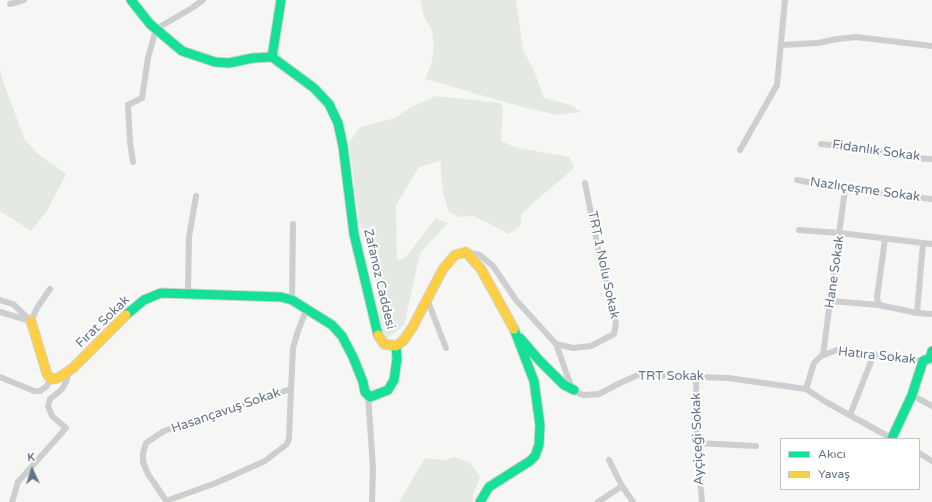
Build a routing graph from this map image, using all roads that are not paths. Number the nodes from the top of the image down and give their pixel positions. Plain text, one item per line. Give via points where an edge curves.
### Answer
1 (24, 0) edge
2 (131, 0) edge
3 (203, 0) edge
4 (281, 0) edge
5 (785, 0) edge
6 (10, 4) dead end
7 (156, 29) junction
8 (782, 45) junction
9 (932, 46) edge
10 (272, 57) junction
11 (821, 144) dead end
12 (740, 150) dead end
13 (932, 159) edge
14 (133, 162) dead end
15 (797, 180) dead end
16 (585, 183) dead end
17 (845, 189) junction
18 (196, 196) dead end
19 (932, 199) edge
20 (293, 224) dead end
21 (799, 230) dead end
22 (840, 233) junction
23 (885, 238) junction
24 (923, 243) junction
25 (932, 244) edge
26 (466, 252) junction
27 (50, 289) dead end
28 (188, 293) junction
29 (427, 299) junction
30 (0, 300) edge
31 (292, 300) junction
32 (831, 300) junction
33 (878, 305) junction
34 (307, 308) junction
35 (0, 312) edge
36 (917, 313) junction
37 (932, 314) edge
38 (31, 321) junction
39 (516, 332) junction
40 (556, 344) junction
41 (396, 346) junction
42 (446, 348) dead end
43 (874, 354) junction
44 (823, 355) junction
45 (929, 358) edge
46 (69, 370) junction
47 (696, 376) junction
48 (0, 377) edge
49 (51, 379) junction
50 (291, 389) junction
51 (806, 389) junction
52 (574, 390) junction
53 (368, 395) junction
54 (912, 395) junction
55 (932, 406) edge
56 (850, 415) junction
57 (891, 438) edge
58 (893, 438) edge
59 (697, 443) junction
60 (756, 446) dead end
61 (920, 454) edge
62 (609, 460) dead end
63 (932, 461) edge
64 (622, 486) junction
65 (166, 501) edge
66 (12, 502) edge
67 (372, 502) edge
68 (480, 502) edge
69 (598, 502) edge
70 (633, 502) edge
71 (702, 502) edge

1 - 6 street
2 - 7 street
3 - 7 street
4 - 10 street
5 - 8 street
7 - 10 street via 182,51 215,62 228,63
7 - 14 street via 148,58 142,98 128,105
8 - 9 street via 856,37
8 - 12 street via 777,85
10 - 41 street, Zafanoz Caddesi via 314,88 329,104 338,123 354,234 378,336 384,344
11 - 13 street, Fidanlık Sokak
15 - 17 street, Nazlıçeşme Sokak
16 - 40 street, TRT 1 Nolu Sokak via 616,323 614,334 591,346 573,348
17 - 19 street, Nazlıçeşme Sokak
17 - 22 street, Hane Sokak
18 - 28 street via 189,237
20 - 31 street
21 - 22 street
22 - 23 street
22 - 32 street, Hane Sokak
23 - 24 street
23 - 33 street
24 - 25 street
24 - 36 street
26 - 29 street, Zafanoz Caddesi via 455,256 443,269
26 - 39 street via 481,269
26 - 40 street via 480,255 493,266 516,300
27 - 38 street
28 - 31 street, Fırat Sokak via 281,297
28 - 46 street, Fırat Sokak via 161,293 144,300
29 - 41 street, Zafanoz Caddesi via 412,328
29 - 42 street
30 - 38 street via 13,304
31 - 34 street, Fırat Sokak
32 - 33 street
32 - 44 street, Hane Sokak
33 - 36 street
34 - 50 street, Hasançavuş Sokak via 293,348
34 - 53 street, Fırat Sokak via 332,325 342,336
35 - 38 street
36 - 37 street
38 - 49 street via 47,374
39 - 52 street via 539,360 564,385
39 - 68 street via 534,381 540,424 539,445 530,461 489,487
40 - 52 street
41 - 53 street via 394,380 388,390 370,397
43 - 44 street, Hatıra Sokak via 837,350
43 - 45 street, Hatıra Sokak
43 - 56 street
44 - 51 street, Hatıra Sokak via 814,363
45 - 54 street
46 - 49 street, Fırat Sokak via 58,378
46 - 66 street via 66,382 50,399 48,406 52,416 66,428 18,482
47 - 51 street, TRT Sokak
47 - 52 street, TRT Sokak via 638,375 600,394 584,395
47 - 59 street, Ayçiçeği Sokak
48 - 49 street via 34,392 46,387
50 - 65 street via 289,438 287,444 276,454 216,483
50 - 65 street, Hasançavuş Sokak via 164,431 146,443 143,462
51 - 56 street, TRT Sokak
53 - 67 street via 373,468
54 - 55 street
54 - 58 street
56 - 57 street, TRT Sokak
59 - 60 street
59 - 71 street, Ayçiçeği Sokak
61 - 63 street
62 - 64 street
64 - 69 street
64 - 70 street

